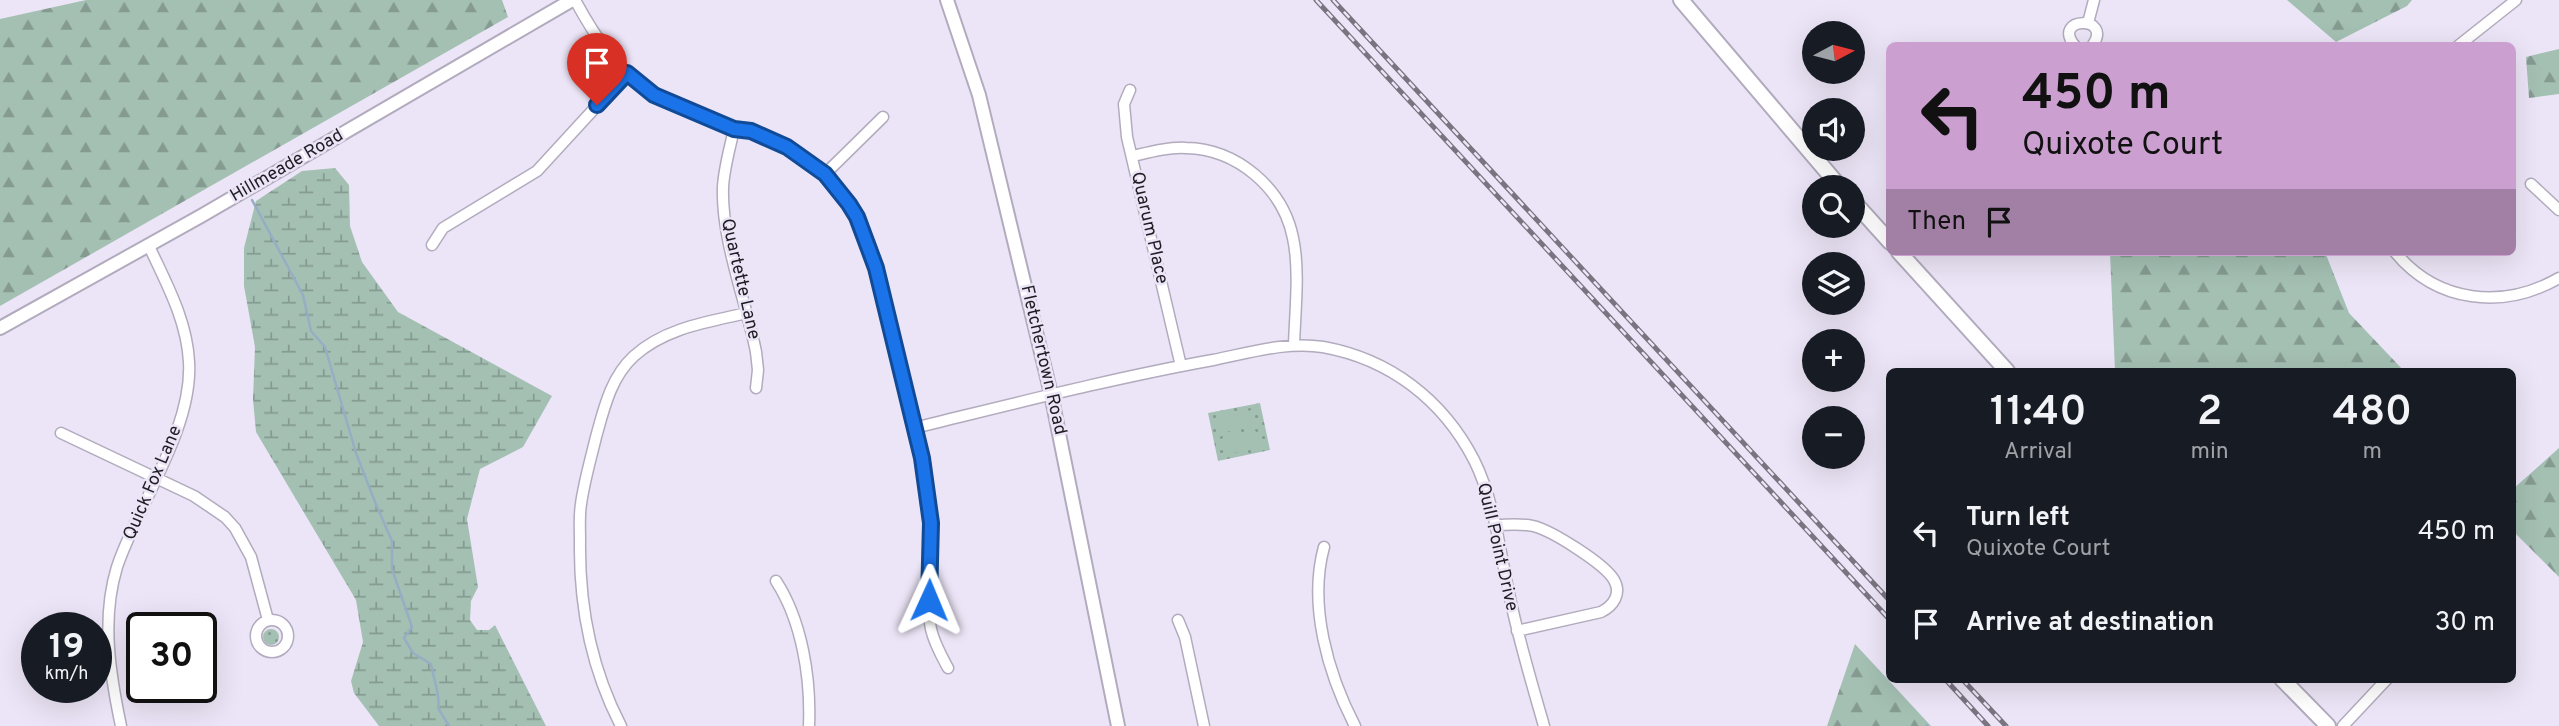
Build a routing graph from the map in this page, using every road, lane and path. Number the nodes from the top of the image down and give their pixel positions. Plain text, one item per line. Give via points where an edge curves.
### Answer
1 (573, 0) edge
2 (947, 0) edge
3 (1681, 0) edge
4 (2094, 0) edge
5 (2516, 0) edge
6 (2088, 23) junction
7 (2073, 42) edge
8 (2094, 42) edge
9 (2463, 42) edge
10 (627, 73) junction
11 (1130, 90) dead end
12 (883, 117) dead end
13 (734, 129) junction
14 (1133, 156) junction
15 (825, 174) junction
16 (1830, 175) edge
17 (2531, 184) dead end
18 (2559, 210) edge
19 (1865, 214) edge
20 (1886, 238) edge
21 (432, 245) dead end
22 (149, 246) junction
23 (1903, 256) edge
24 (2398, 256) edge
25 (2559, 278) edge
26 (747, 313) junction
27 (0, 328) edge
28 (1294, 345) junction
29 (1181, 366) junction
30 (2004, 368) edge
31 (756, 388) dead end
32 (1051, 394) junction
33 (914, 428) junction
34 (61, 433) dead end
35 (155, 478) junction
36 (1494, 526) junction
37 (1324, 547) dead end
38 (776, 580) dead end
39 (268, 620) dead end
40 (1178, 620) dead end
41 (1517, 631) junction
42 (948, 668) dead end
43 (2289, 683) edge
44 (2381, 683) edge
45 (121, 726) edge
46 (621, 726) edge
47 (809, 726) edge
48 (1118, 726) edge
49 (1204, 726) edge
50 (1355, 726) edge
51 (1544, 726) edge
52 (2328, 726) edge
53 (2343, 726) edge

1 - 10 street
1 - 22 street, Hillmeade Road
2 - 32 street, Fletchertown Road via 990,136
3 - 16 main road
4 - 6 street
5 - 9 street
6 - 7 street via 2072,27
6 - 8 street via 2096,32
10 - 13 street via 654,95
10 - 21 street via 537,171 443,228
11 - 14 street, Quarum Place via 1124,116
12 - 15 street
13 - 15 street via 772,139
13 - 26 street, Quartette Lane via 723,188 729,238
14 - 28 street via 1171,148 1216,153 1238,162 1274,193 1289,223 1295,249
14 - 29 street, Quarum Place
15 - 33 street via 849,204 870,247
17 - 18 street
19 - 20 main road
22 - 27 street, Hillmeade Road
22 - 35 street, Quick Fox Lane via 182,324 189,360 185,402
23 - 30 main road
24 - 25 street via 2427,281 2473,297 2523,294
26 - 31 street, Quartette Lane via 756,352
26 - 46 street via 679,330 644,348 617,376 600,422 581,505 581,596 594,654
28 - 29 street, Quill Point Drive
28 - 36 street, Quill Point Drive via 1368,360 1407,380 1431,399 1475,462
29 - 32 street, Quill Point Drive
32 - 33 street, Quill Point Drive
32 - 48 street, Fletchertown Road
33 - 42 street via 931,523 929,611 936,645
34 - 35 street
35 - 39 street via 207,503 235,528 251,557
35 - 45 street, Quick Fox Lane via 123,551 111,595 109,656
36 - 41 street, Quill Point Drive
36 - 41 street via 1532,526 1557,535 1610,575 1616,587 1611,607
37 - 50 street via 1319,573 1325,642 1333,677
38 - 47 street via 797,627
40 - 49 street
41 - 51 street, Quill Point Drive
43 - 52 main road
44 - 53 street

